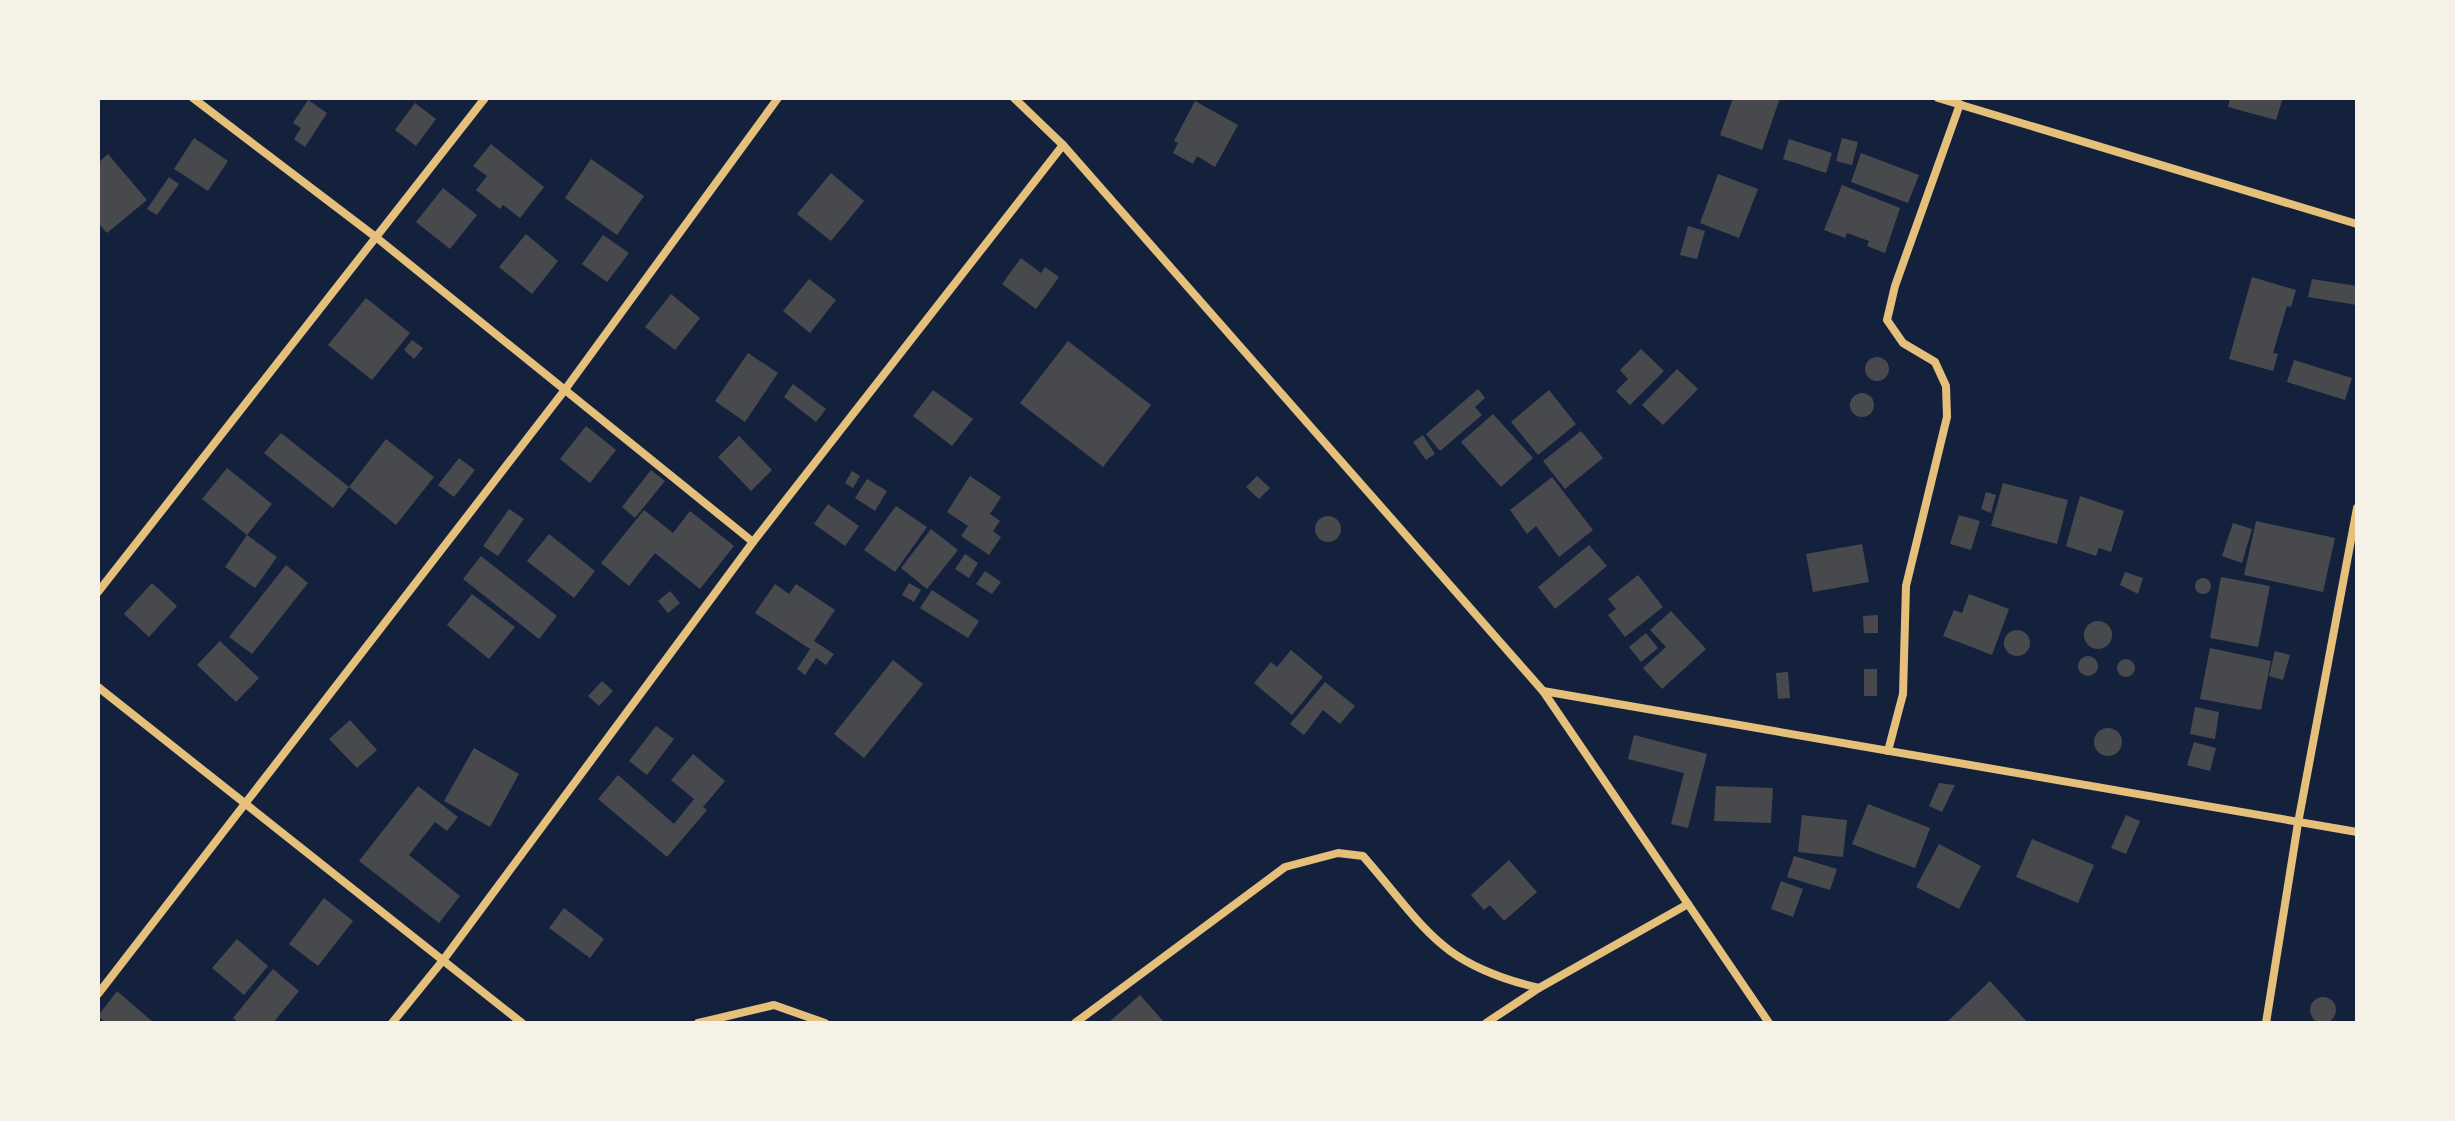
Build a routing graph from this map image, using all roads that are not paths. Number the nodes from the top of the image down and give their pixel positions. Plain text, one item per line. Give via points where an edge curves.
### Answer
1 (193, 98) edge
2 (485, 98) edge
3 (778, 98) edge
4 (1014, 98) edge
5 (1938, 98) edge
6 (1960, 104) junction
7 (1063, 145) junction
8 (2357, 224) edge
9 (377, 238) junction
10 (564, 391) junction
11 (2357, 508) edge
12 (753, 542) junction
13 (98, 592) edge
14 (98, 687) edge
15 (1543, 691) junction
16 (1888, 751) junction
17 (242, 804) junction
18 (2298, 823) junction
19 (2357, 832) edge
20 (1688, 904) junction
21 (444, 959) junction
22 (1539, 988) junction
23 (98, 994) edge
24 (392, 1023) edge
25 (522, 1023) edge
26 (698, 1023) edge
27 (825, 1023) edge
28 (1075, 1023) edge
29 (1486, 1023) edge
30 (1769, 1023) edge
31 (2266, 1023) edge

1 - 9 street
2 - 9 street
3 - 10 street
4 - 7 street
5 - 6 street
6 - 8 street
6 - 16 street via 1887,320 1903,343 1935,362 1946,386 1947,417 1906,586 1903,694
7 - 12 street
7 - 15 street
9 - 10 street
9 - 13 street
10 - 12 street
10 - 17 street
11 - 18 street
12 - 21 street
14 - 17 street
15 - 16 street
15 - 20 street
16 - 18 street
17 - 21 street
17 - 23 street
18 - 19 street
18 - 31 street
20 - 22 street
20 - 30 street
21 - 24 street
21 - 25 street
22 - 28 street via 1497,978 1462,961 1415,922 1363,856 1338,853 1285,867
22 - 29 street
26 - 27 street via 774,1005

